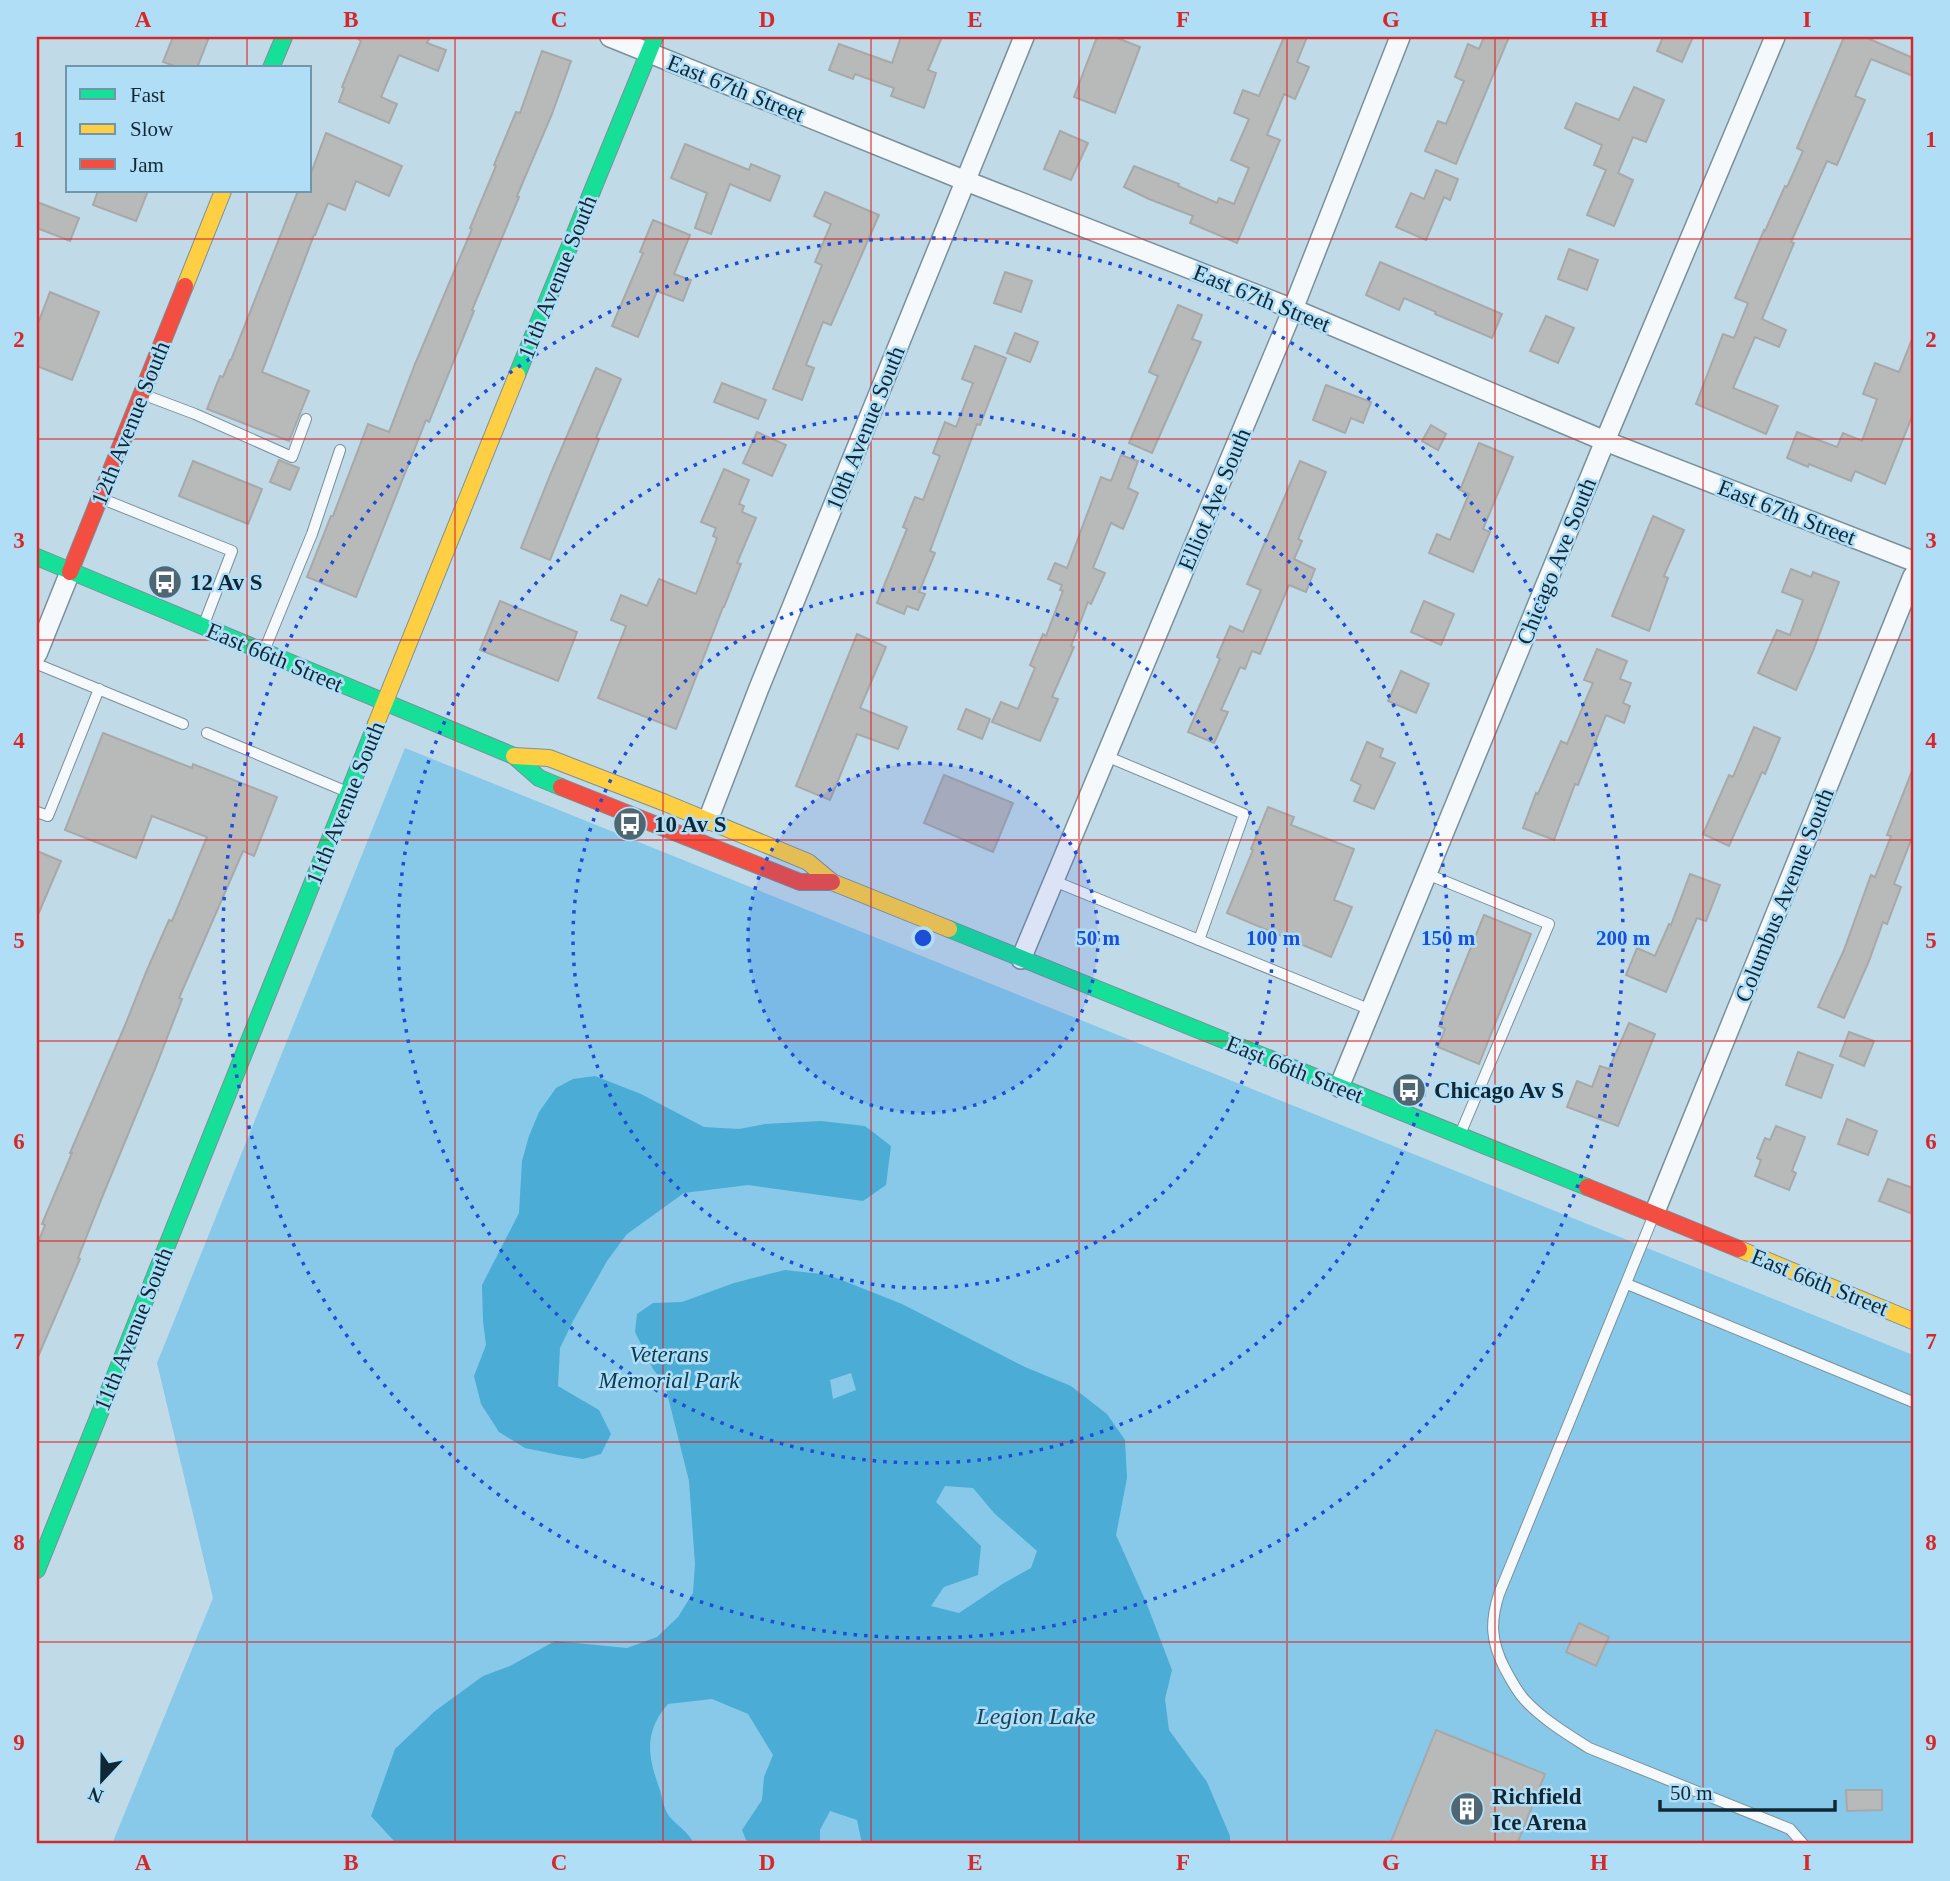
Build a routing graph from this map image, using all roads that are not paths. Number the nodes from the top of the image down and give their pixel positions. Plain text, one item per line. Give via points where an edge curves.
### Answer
1 (284, 37) edge
2 (610, 37) edge
3 (1024, 37) edge
4 (1399, 37) edge
5 (1775, 37) edge
6 (652, 45) edge
7 (272, 66) edge
8 (966, 181) junction
9 (223, 192) edge
10 (1293, 309) junction
11 (142, 394) junction
12 (306, 419) dead end
13 (1605, 441) junction
14 (340, 450) dead end
15 (100, 498) junction
16 (37, 558) edge
17 (1913, 561) edge
18 (70, 572) junction
19 (1913, 576) edge
20 (203, 627) junction
21 (264, 652) junction
22 (37, 654) edge
23 (99, 689) junction
24 (385, 704) junction
25 (183, 724) dead end
26 (207, 733) dead end
27 (514, 756) junction
28 (1106, 756) junction
29 (349, 792) junction
30 (37, 812) edge
31 (708, 820) junction
32 (1427, 874) junction
33 (1054, 881) junction
34 (832, 882) junction
35 (1199, 940) junction
36 (1021, 959) junction
37 (1371, 1010) junction
38 (1339, 1087) junction
39 (1460, 1136) junction
40 (1654, 1214) junction
41 (1627, 1284) junction
42 (1913, 1321) edge
43 (1913, 1402) edge
44 (37, 1570) edge
45 (1803, 1844) edge

1 - 7 main road
2 - 6 street, East 67th Street
3 - 8 street, 10th Avenue South
4 - 10 street, Elliot Ave South
5 - 13 street, Chicago Ave South
6 - 8 street, East 67th Street
6 - 24 main road, 11th Avenue South
8 - 10 street, East 67th Street
8 - 31 street, 10th Avenue South
9 - 11 main road, 12th Avenue South
10 - 13 street, East 67th Street
10 - 28 street, Elliot Ave South
11 - 12 lane via 292,457
11 - 15 main road, 12th Avenue South
13 - 17 street, East 67th Street
13 - 32 street, Chicago Ave South
14 - 21 lane
15 - 18 main road, 12th Avenue South
15 - 20 lane via 232,551
16 - 18 main road, East 66th Street
18 - 20 main road, East 66th Street
18 - 22 street, 12th Avenue South
19 - 40 street, Columbus Avenue South
20 - 21 main road, East 66th Street
21 - 24 main road, East 66th Street
22 - 23 lane
23 - 25 lane
23 - 30 lane via 48,816
24 - 27 main road, East 66th Street
24 - 29 main road, 11th Avenue South
26 - 29 lane
27 - 31 main road, East 66th Street via 549,758
27 - 34 main road, East 66th Street via 539,778 678,834 800,882
28 - 33 street, Elliot Ave South
28 - 35 lane via 1244,814
29 - 44 main road, 11th Avenue South
31 - 34 main road, East 66th Street via 808,862
32 - 37 street, Chicago Ave South
32 - 39 lane via 1549,925
33 - 35 lane
33 - 36 street, Elliot Ave South
34 - 36 main road, East 66th Street
35 - 37 lane
36 - 38 main road, East 66th Street
37 - 38 street, Chicago Ave South
38 - 39 main road, East 66th Street
39 - 40 main road, East 66th Street
40 - 41 lane
40 - 42 main road, East 66th Street
41 - 43 lane
41 - 45 lane via 1499,1594 1493,1612 1494,1644 1522,1698 1567,1734 1589,1748 1790,1829

